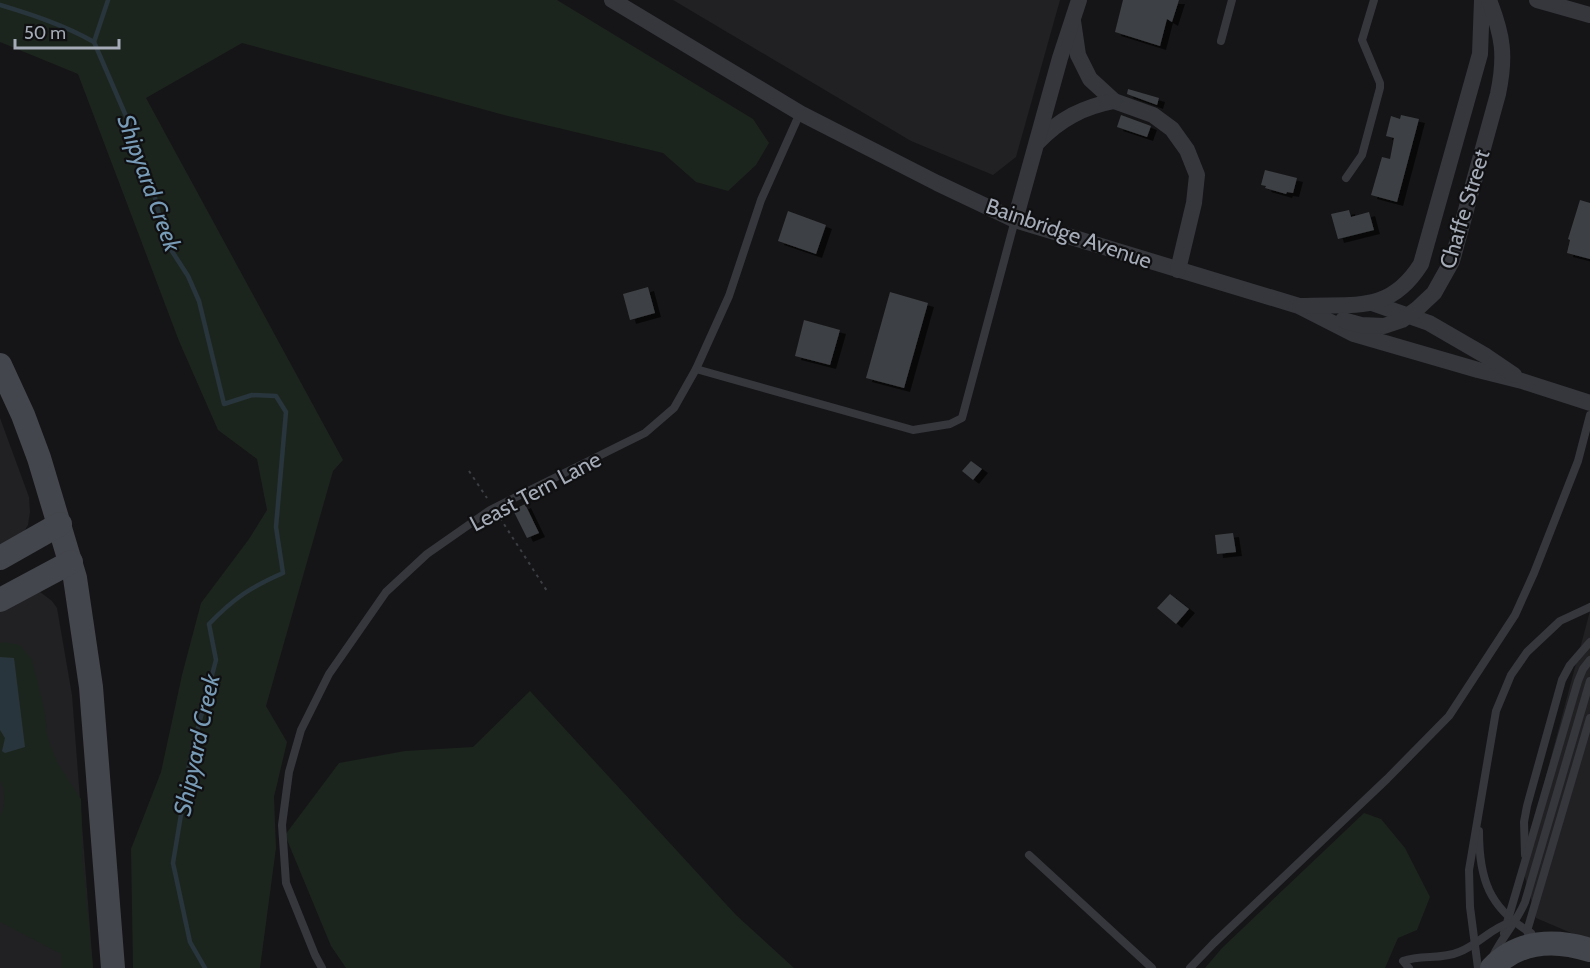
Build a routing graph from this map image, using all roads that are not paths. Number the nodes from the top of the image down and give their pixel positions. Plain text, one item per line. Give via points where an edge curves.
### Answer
1 (612, 0) edge
2 (1078, 0) edge
3 (1232, 0) edge
4 (1374, 0) edge
5 (1482, 0) edge
6 (1488, 0) edge
7 (1538, 0) edge
8 (1590, 15) edge
9 (1073, 21) junction
10 (1221, 41) dead end
11 (1114, 101) junction
12 (800, 113) junction
13 (1038, 142) junction
14 (1346, 178) dead end
15 (1015, 220) junction
16 (1178, 270) junction
17 (1372, 303) junction
18 (1299, 306) junction
19 (1408, 316) junction
20 (0, 365) edge
21 (696, 369) junction
22 (1522, 381) junction
23 (1590, 403) edge
24 (1590, 415) edge
25 (60, 524) junction
26 (0, 558) edge
27 (71, 562) junction
28 (0, 600) edge
29 (1590, 607) edge
30 (1590, 642) edge
31 (1582, 650) junction
32 (1590, 660) edge
33 (1582, 669) junction
34 (1590, 682) edge
35 (1590, 718) edge
36 (1478, 819) junction
37 (1029, 855) dead end
38 (1526, 859) junction
39 (1511, 920) junction
40 (1536, 939) junction
41 (1476, 944) junction
42 (1590, 950) edge
43 (113, 968) edge
44 (322, 968) edge
45 (1152, 968) edge
46 (1190, 968) edge
47 (1409, 968) edge
48 (1478, 968) edge
49 (1490, 968) edge

1 - 12 street, Bainbridge Avenue
2 - 9 street
3 - 10 lane
4 - 14 lane via 1362,40 1380,88 1362,155
5 - 17 street, Chaffe Street via 1480,54 1421,264 1410,282
6 - 19 street, Chaffe Street via 1500,28 1503,52 1498,94 1452,261 1434,292
7 - 8 street
9 - 11 street via 1078,55 1090,79
9 - 13 street
11 - 13 street via 1079,110 1053,126
11 - 16 street via 1153,115 1173,129 1197,175
12 - 15 street, Bainbridge Avenue
12 - 21 lane, Least Tern Lane via 761,200 729,296
13 - 15 street
15 - 16 street, Bainbridge Avenue
15 - 21 lane via 962,418 950,424 913,430
16 - 18 street, Bainbridge Avenue
17 - 18 street, Chaffe Street
17 - 19 street, Bainbridge Avenue
18 - 19 street, Chaffe Street via 1361,325 1384,326
18 - 22 street, Bainbridge Avenue via 1354,334
19 - 22 street, Bainbridge Avenue via 1429,323
20 - 25 street via 23,414
21 - 44 lane, Least Tern Lane via 674,408 645,433 494,508 427,554 386,592 329,674 301,730 282,825 286,883
22 - 23 street, Bainbridge Avenue
24 - 46 lane via 1578,461 1515,615 1449,716
25 - 26 street
25 - 27 street
27 - 28 street
27 - 43 street via 83,620 95,735
29 - 36 lane via 1560,621 1527,652 1511,675 1496,711
30 - 31 lane
31 - 33 lane
31 - 38 lane via 1562,680 1527,806
32 - 33 lane
33 - 34 lane
33 - 38 lane
34 - 39 lane via 1525,902
35 - 40 lane
36 - 39 lane via 1484,880 1490,896
36 - 41 lane via 1469,870
37 - 45 lane
38 - 39 lane
39 - 40 lane
39 - 41 lane
39 - 49 lane
40 - 42 street
40 - 49 street
41 - 47 lane via 1444,956 1403,961
41 - 48 lane

